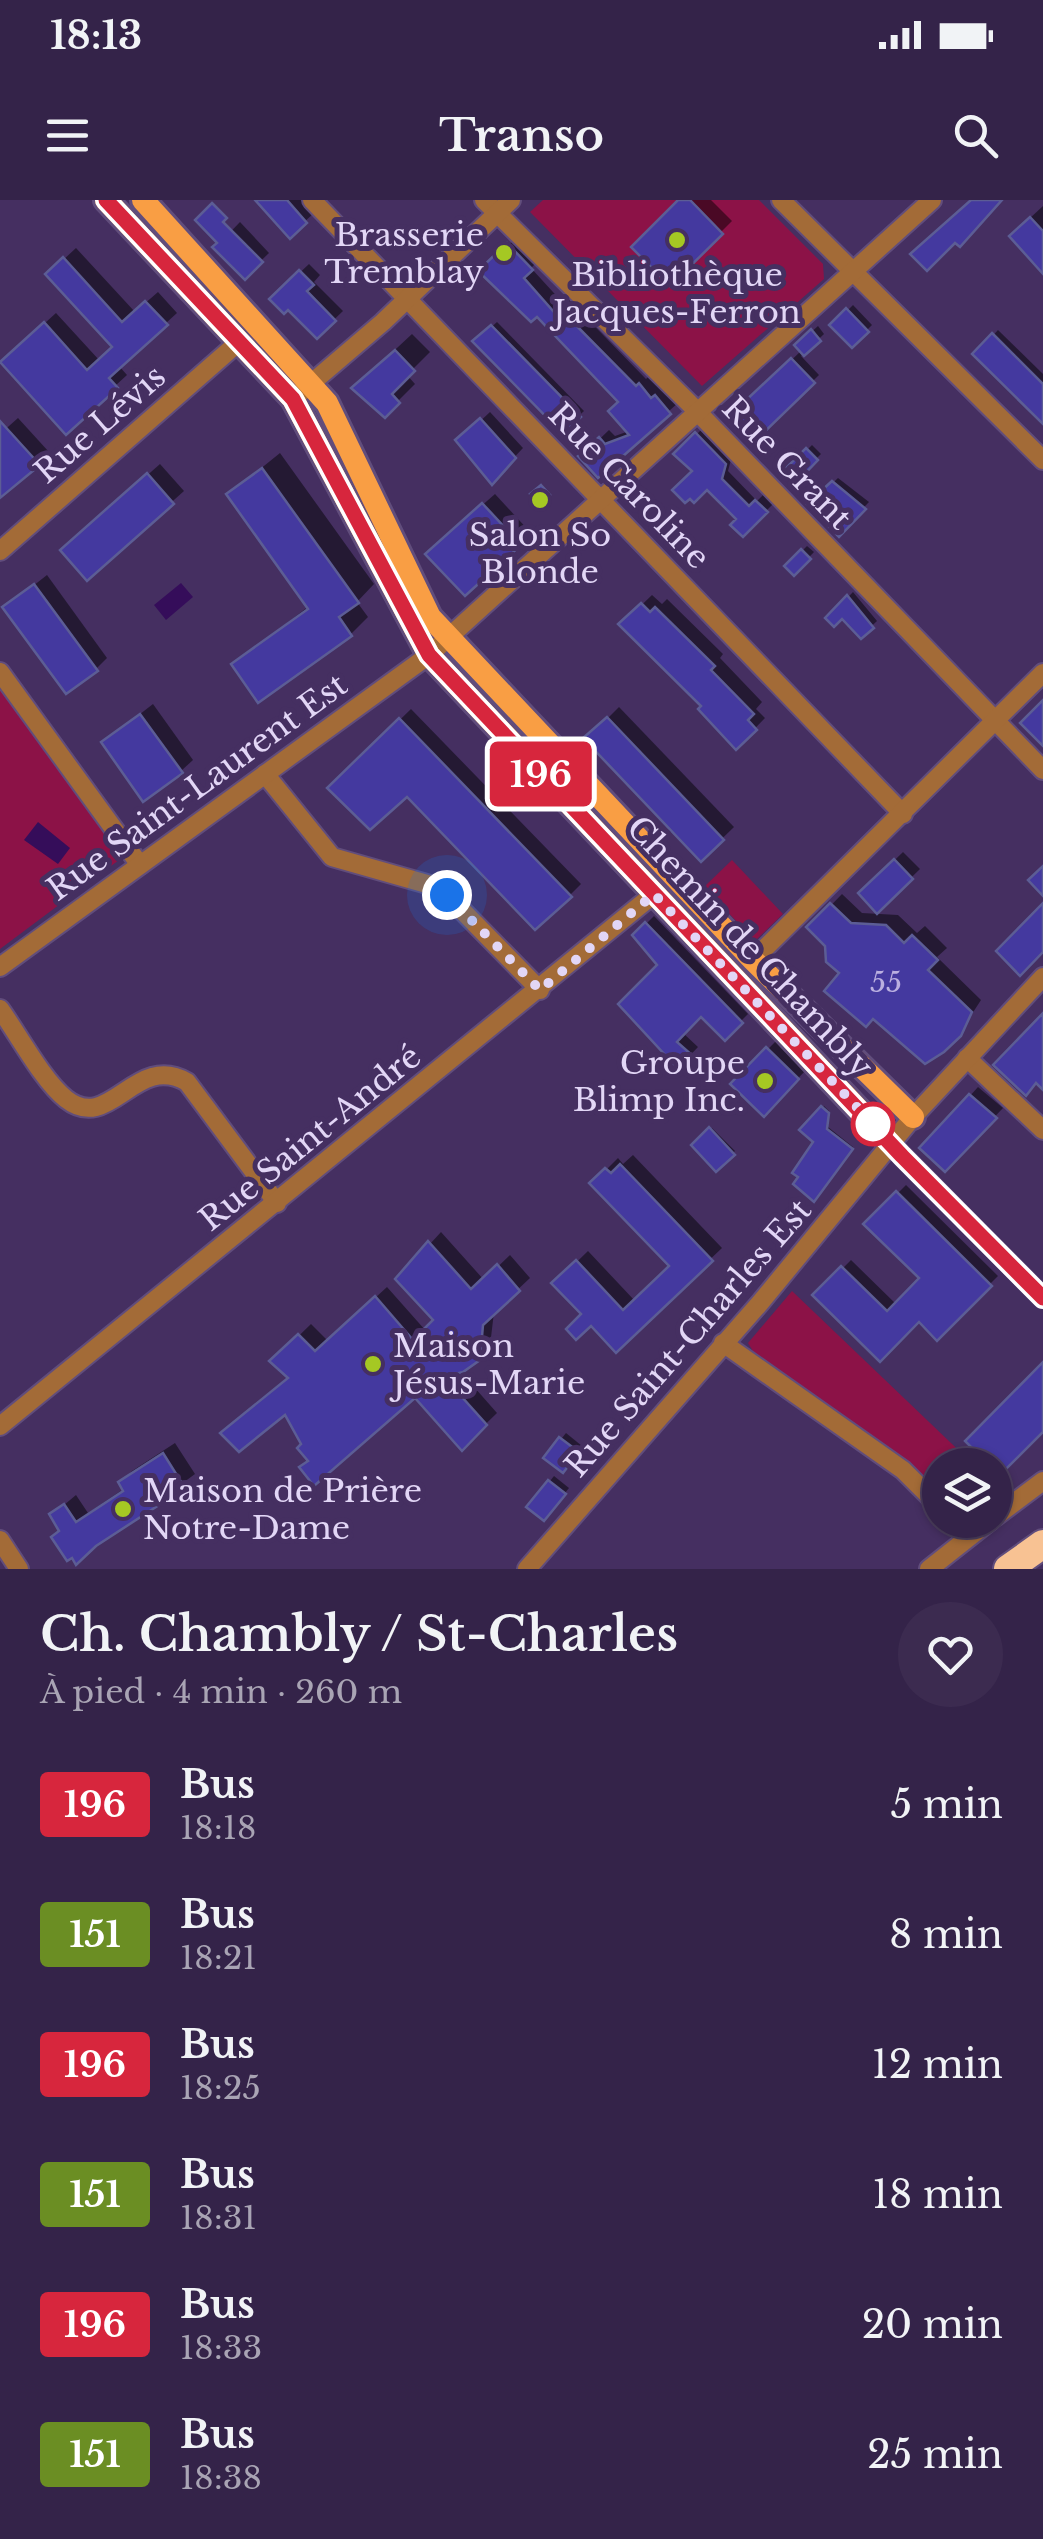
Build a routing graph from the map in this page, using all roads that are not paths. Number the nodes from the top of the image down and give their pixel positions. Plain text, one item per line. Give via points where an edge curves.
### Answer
1 (106, 200) edge
2 (143, 200) edge
3 (312, 200) edge
4 (781, 200) edge
5 (932, 200) edge
6 (498, 204) edge
7 (853, 271) junction
8 (409, 298) junction
9 (240, 341) junction
10 (312, 384) junction
11 (293, 399) junction
12 (696, 412) junction
13 (1043, 460) edge
14 (599, 499) junction
15 (0, 551) edge
16 (448, 637) junction
17 (429, 655) junction
18 (0, 672) edge
19 (1043, 673) edge
20 (995, 722) junction
21 (1043, 770) edge
22 (265, 774) junction
23 (902, 814) junction
24 (140, 865) junction
25 (654, 894) junction
26 (753, 960) junction
27 (0, 967) edge
28 (1043, 977) edge
29 (540, 990) junction
30 (0, 1009) edge
31 (967, 1058) junction
32 (912, 1117) junction
33 (1043, 1130) edge
34 (890, 1143) junction
35 (277, 1203) junction
36 (1043, 1298) edge
37 (724, 1343) junction
38 (0, 1426) edge
39 (1043, 1481) edge
40 (922, 1489) edge
41 (1012, 1504) edge
42 (967, 1538) edge
43 (0, 1540) edge
44 (1043, 1544) edge
45 (19, 1569) edge
46 (527, 1569) edge
47 (929, 1569) edge
48 (1008, 1569) edge

1 - 9 main road, Chemin de Chambly
2 - 10 main road, Chemin de Chambly
3 - 8 street, Rue Caroline
4 - 7 street
5 - 7 street, Rue Saint-Laurent Est
6 - 8 street
6 - 12 street, Rue Grant
7 - 12 street, Rue Saint-Laurent Est
7 - 13 street
8 - 10 street
8 - 14 street, Rue Caroline
9 - 11 main road, Chemin de Chambly
9 - 15 street, Rue Lévis
10 - 11 street
10 - 16 main road, Chemin de Chambly via 347,440 414,589
11 - 17 main road, Chemin de Chambly
12 - 14 street, Rue Saint-Laurent Est
12 - 20 street, Rue Grant
14 - 16 street, Rue Saint-Laurent Est
14 - 23 street, Rue Caroline
16 - 17 street, Rue Saint-Laurent Est
16 - 26 main road, Chemin de Chambly
17 - 22 street, Rue Saint-Laurent Est
17 - 25 main road, Chemin de Chambly
18 - 24 street
19 - 20 street
20 - 21 street, Rue Grant
20 - 23 street
22 - 24 street, Rue Saint-Laurent Est
22 - 29 street via 332,857 447,895
23 - 26 street
24 - 27 street, Rue Saint-Laurent Est
25 - 29 street, Rue Saint-André
25 - 34 main road, Chemin de Chambly
26 - 32 main road, Chemin de Chambly
28 - 31 street, Rue Saint-Charles Est
29 - 35 street, Rue Saint-André
30 - 35 street via 64,1098 81,1108 100,1107 153,1073 187,1082
31 - 32 street, Rue Saint-Charles Est
31 - 33 street
32 - 34 street, Rue Saint-Charles Est
34 - 36 street, Chemin de Chambly
34 - 37 street, Rue Saint-Charles Est
35 - 38 street, Rue Saint-André
37 - 40 street
37 - 46 street, Rue Saint-Charles Est
39 - 41 street
42 - 47 street
43 - 45 street
44 - 48 highway

